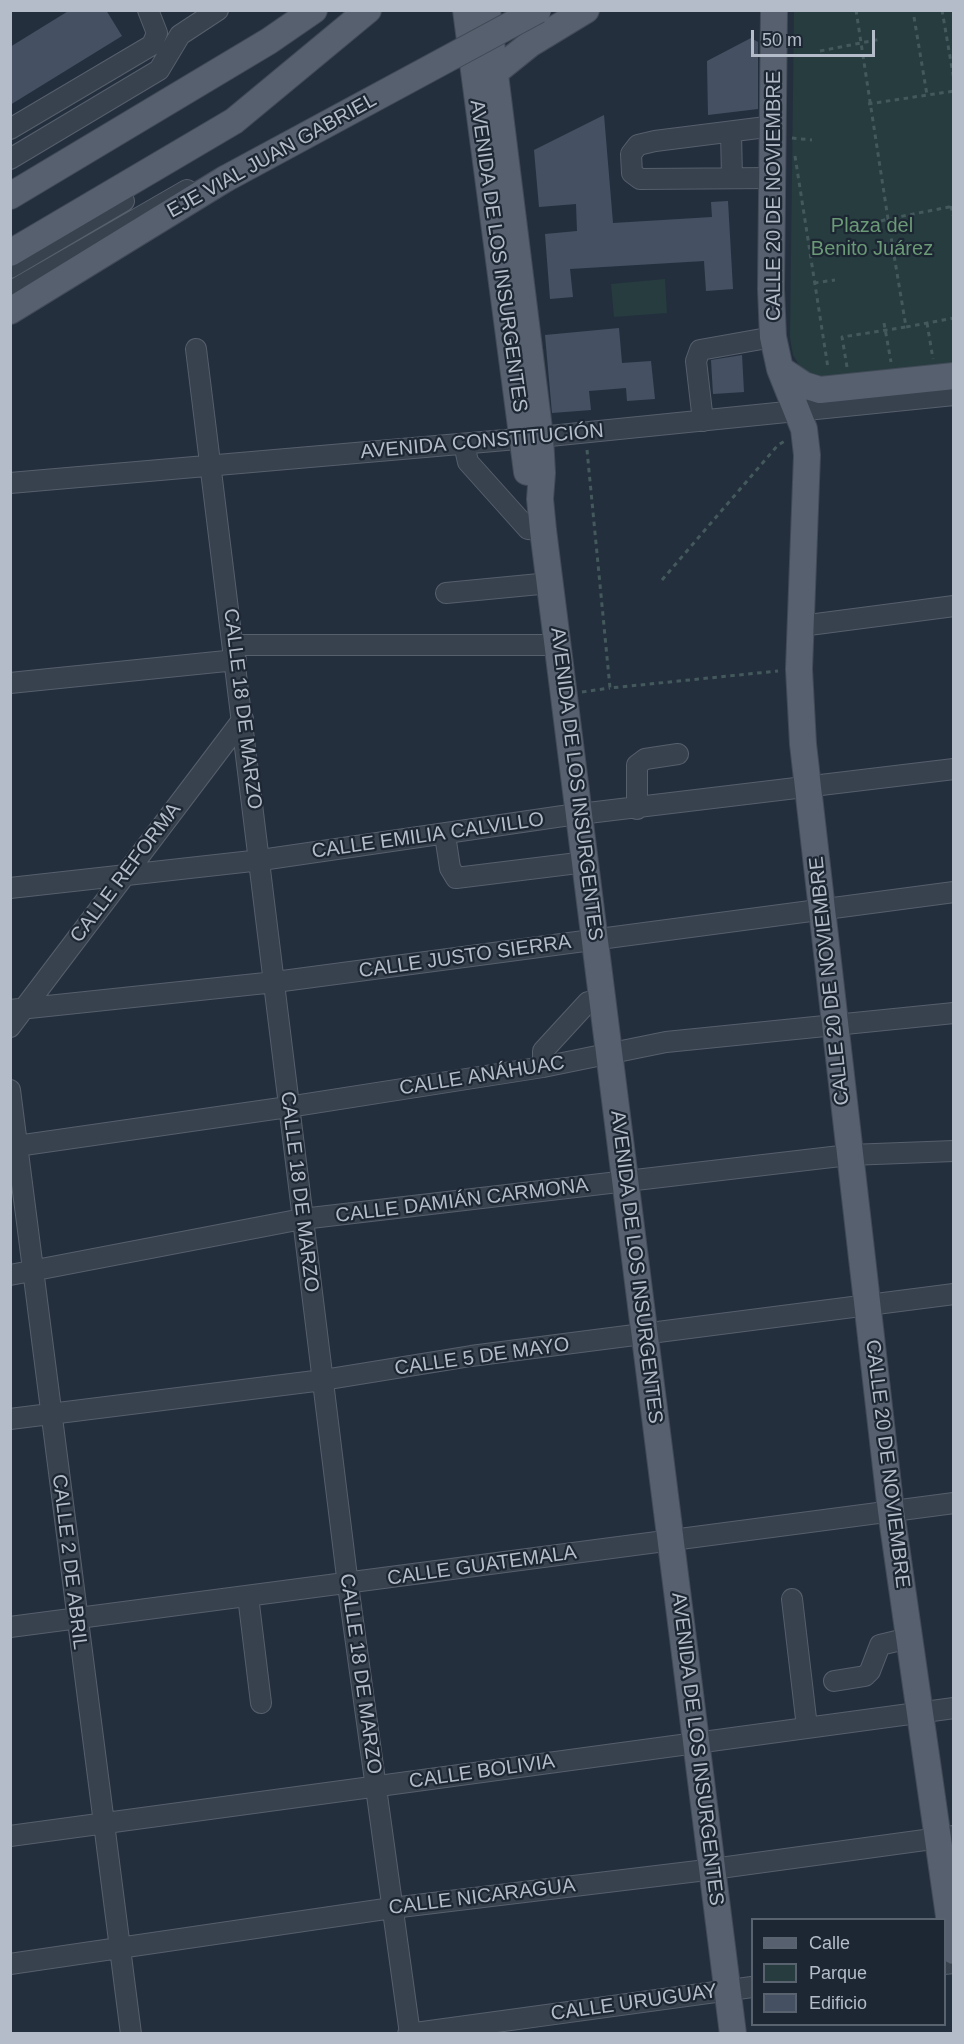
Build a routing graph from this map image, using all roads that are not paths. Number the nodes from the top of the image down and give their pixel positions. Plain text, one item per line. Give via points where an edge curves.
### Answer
1 (148, 10) edge
2 (218, 10) edge
3 (314, 10) edge
4 (368, 10) edge
5 (466, 10) edge
6 (486, 10) edge
7 (528, 10) edge
8 (538, 10) edge
9 (586, 10) edge
10 (774, 10) edge
11 (165, 40) junction
12 (530, 44) junction
13 (494, 73) junction
14 (234, 121) junction
15 (774, 126) junction
16 (10, 129) edge
17 (731, 132) junction
18 (10, 159) edge
19 (732, 178) junction
20 (772, 178) junction
21 (225, 179) junction
22 (10, 196) edge
23 (10, 254) edge
24 (10, 268) edge
25 (10, 292) edge
26 (10, 311) edge
27 (773, 337) junction
28 (196, 349) dead end
29 (780, 369) junction
30 (944, 372) edge
31 (954, 395) edge
32 (801, 420) junction
33 (703, 421) junction
34 (531, 438) junction
35 (464, 444) junction
36 (212, 466) junction
37 (10, 483) edge
38 (543, 530) junction
39 (550, 583) junction
40 (446, 593) dead end
41 (954, 606) edge
42 (801, 627) junction
43 (558, 645) junction
44 (235, 652) junction
45 (10, 683) edge
46 (243, 719) junction
47 (678, 754) dead end
48 (954, 770) edge
49 (808, 785) junction
50 (637, 809) junction
51 (581, 814) junction
52 (445, 835) junction
53 (261, 860) junction
54 (586, 862) junction
55 (124, 875) junction
56 (10, 888) edge
57 (954, 892) edge
58 (822, 908) junction
59 (596, 939) junction
60 (275, 982) junction
61 (604, 1000) junction
62 (18, 1009) edge
63 (954, 1012) edge
64 (834, 1026) junction
65 (10, 1027) edge
66 (610, 1053) junction
67 (543, 1067) junction
68 (10, 1090) edge
69 (288, 1107) junction
70 (14, 1146) edge
71 (954, 1151) edge
72 (849, 1155) junction
73 (624, 1182) junction
74 (302, 1219) junction
75 (33, 1271) junction
76 (10, 1275) edge
77 (954, 1294) edge
78 (868, 1307) junction
79 (644, 1335) junction
80 (323, 1380) junction
81 (51, 1413) junction
82 (10, 1419) edge
83 (954, 1503) edge
84 (891, 1511) junction
85 (670, 1540) junction
86 (348, 1585) junction
87 (248, 1596) junction
88 (792, 1599) dead end
89 (76, 1618) junction
90 (10, 1627) edge
91 (909, 1638) junction
92 (834, 1681) dead end
93 (261, 1703) dead end
94 (954, 1708) edge
95 (920, 1713) junction
96 (807, 1727) junction
97 (698, 1743) junction
98 (376, 1786) junction
99 (103, 1823) junction
100 (10, 1836) edge
101 (946, 1837) edge
102 (712, 1869) junction
103 (392, 1908) junction
104 (120, 1948) junction
105 (954, 1951) edge
106 (10, 1964) edge
107 (740, 1989) edge
108 (409, 2033) edge
109 (131, 2034) edge
110 (733, 2034) edge

1 - 11 street
2 - 11 street
3 - 22 main road
4 - 14 main road
5 - 34 main road, AVENIDA DE LOS INSURGENTES
6 - 13 main road, AVENIDA DE LOS INSURGENTES
7 - 12 main road
8 - 21 main road, EJE VIAL JUAN GABRIEL, bridge
9 - 12 main road
10 - 15 main road, CALLE 20 DE NOVIEMBRE
11 - 16 street
11 - 18 street via 159,70
12 - 13 main road
13 - 34 main road, AVENIDA DE LOS INSURGENTES
14 - 23 main road
14 - 24 street via 224,137 203,153
15 - 17 street
15 - 20 main road, CALLE 20 DE NOVIEMBRE
17 - 19 street
17 - 19 street via 655,141 638,145 631,154 632,173 640,179
19 - 20 street
20 - 27 main road, CALLE 20 DE NOVIEMBRE
21 - 25 street via 177,194
21 - 26 main road, EJE VIAL JUAN GABRIEL
27 - 29 main road, CALLE 20 DE NOVIEMBRE
27 - 33 street via 700,350 696,361
28 - 36 street, CALLE 18 DE MARZO
29 - 30 main road via 804,385 820,390
29 - 32 main road, CALLE 20 DE NOVIEMBRE
31 - 32 street, AVENIDA CONSTITUCIÓN
32 - 33 street, AVENIDA CONSTITUCIÓN
32 - 42 main road, CALLE 20 DE NOVIEMBRE via 807,498
33 - 34 street, AVENIDA CONSTITUCIÓN
34 - 35 street, AVENIDA CONSTITUCIÓN
34 - 38 main road, AVENIDA DE LOS INSURGENTES via 542,473
35 - 36 street, AVENIDA CONSTITUCIÓN
35 - 38 street via 468,462 528,529
36 - 37 street, AVENIDA CONSTITUCIÓN
36 - 44 street, CALLE 18 DE MARZO
38 - 39 main road, AVENIDA DE LOS INSURGENTES
39 - 40 street
39 - 43 main road, AVENIDA DE LOS INSURGENTES
41 - 42 street
42 - 49 main road, CALLE 20 DE NOVIEMBRE via 799,669
43 - 44 street
43 - 51 main road, AVENIDA DE LOS INSURGENTES
44 - 45 street
44 - 46 street, CALLE 18 DE MARZO
46 - 53 street, CALLE 18 DE MARZO
46 - 55 street, CALLE REFORMA
47 - 50 street via 645,759 636,765
48 - 49 street, CALLE EMILIA CALVILLO
49 - 50 street, CALLE EMILIA CALVILLO
49 - 58 main road, CALLE 20 DE NOVIEMBRE
50 - 51 street, CALLE EMILIA CALVILLO
51 - 52 street, CALLE EMILIA CALVILLO
51 - 54 main road, AVENIDA DE LOS INSURGENTES
52 - 53 street, CALLE EMILIA CALVILLO
52 - 54 street via 450,868 456,878
53 - 55 street, CALLE EMILIA CALVILLO
53 - 60 street, CALLE 18 DE MARZO
54 - 59 main road, AVENIDA DE LOS INSURGENTES
55 - 56 street, CALLE EMILIA CALVILLO
55 - 62 street, CALLE REFORMA
57 - 58 street, CALLE JUSTO SIERRA
58 - 59 street, CALLE JUSTO SIERRA
58 - 64 main road, CALLE 20 DE NOVIEMBRE
59 - 60 street, CALLE JUSTO SIERRA
59 - 61 main road, AVENIDA DE LOS INSURGENTES
60 - 62 street, CALLE JUSTO SIERRA
60 - 69 street, CALLE 18 DE MARZO
61 - 66 main road, AVENIDA DE LOS INSURGENTES
61 - 67 street via 588,1002 543,1050
62 - 65 street, CALLE REFORMA
63 - 64 street, CALLE ANÁHUAC
64 - 66 street, CALLE ANÁHUAC via 666,1042
64 - 72 main road, CALLE 20 DE NOVIEMBRE
66 - 67 street, CALLE ANÁHUAC
66 - 73 main road, AVENIDA DE LOS INSURGENTES
67 - 69 street, CALLE ANÁHUAC
68 - 70 street, CALLE 2 DE ABRIL
69 - 70 street, CALLE ANÁHUAC
69 - 74 street, CALLE 18 DE MARZO
70 - 75 street, CALLE 2 DE ABRIL
71 - 72 street, CALLE DAMIÁN CARMONA
72 - 73 street, CALLE DAMIÁN CARMONA
72 - 78 main road, CALLE 20 DE NOVIEMBRE
73 - 74 street, CALLE DAMIÁN CARMONA
73 - 79 main road, AVENIDA DE LOS INSURGENTES
74 - 75 street, CALLE DAMIÁN CARMONA
74 - 80 street, CALLE 18 DE MARZO
75 - 76 street, CALLE DAMIÁN CARMONA
75 - 81 street, CALLE 2 DE ABRIL
77 - 78 street, CALLE 5 DE MAYO
78 - 79 street, CALLE 5 DE MAYO
78 - 84 main road, CALLE 20 DE NOVIEMBRE
79 - 80 street, CALLE 5 DE MAYO via 471,1356
79 - 85 main road, AVENIDA DE LOS INSURGENTES
80 - 81 street, CALLE 5 DE MAYO
80 - 86 street, CALLE 18 DE MARZO
81 - 82 street, CALLE 5 DE MAYO
81 - 89 street, CALLE 2 DE ABRIL
83 - 84 street, CALLE GUATEMALA
84 - 85 street, CALLE GUATEMALA
84 - 91 main road, CALLE 20 DE NOVIEMBRE
85 - 86 street, CALLE GUATEMALA
85 - 97 main road, AVENIDA DE LOS INSURGENTES
86 - 87 street, CALLE GUATEMALA
86 - 98 street, CALLE 18 DE MARZO
87 - 89 street, CALLE GUATEMALA
87 - 93 street
88 - 96 street
89 - 90 street, CALLE GUATEMALA
89 - 99 street, CALLE 2 DE ABRIL
91 - 92 street via 880,1645 865,1676
91 - 95 main road, CALLE 20 DE NOVIEMBRE
94 - 95 street, CALLE BOLIVIA
95 - 96 street, CALLE BOLIVIA
95 - 101 main road, CALLE 20 DE NOVIEMBRE
96 - 97 street, CALLE BOLIVIA
97 - 98 street, CALLE BOLIVIA
97 - 102 main road, AVENIDA DE LOS INSURGENTES
98 - 99 street, CALLE BOLIVIA
98 - 103 street, CALLE 18 DE MARZO
99 - 100 street, CALLE BOLIVIA
99 - 104 street, CALLE 2 DE ABRIL
101 - 102 street, CALLE NICARAGUA
101 - 105 main road, CALLE 20 DE NOVIEMBRE
102 - 103 street, CALLE NICARAGUA
102 - 107 main road, AVENIDA DE LOS INSURGENTES
103 - 104 street, CALLE NICARAGUA
103 - 108 street, CALLE 18 DE MARZO
104 - 106 street, CALLE NICARAGUA
104 - 109 street, CALLE 2 DE ABRIL
107 - 108 street, CALLE URUGUAY
107 - 110 main road, AVENIDA DE LOS INSURGENTES

